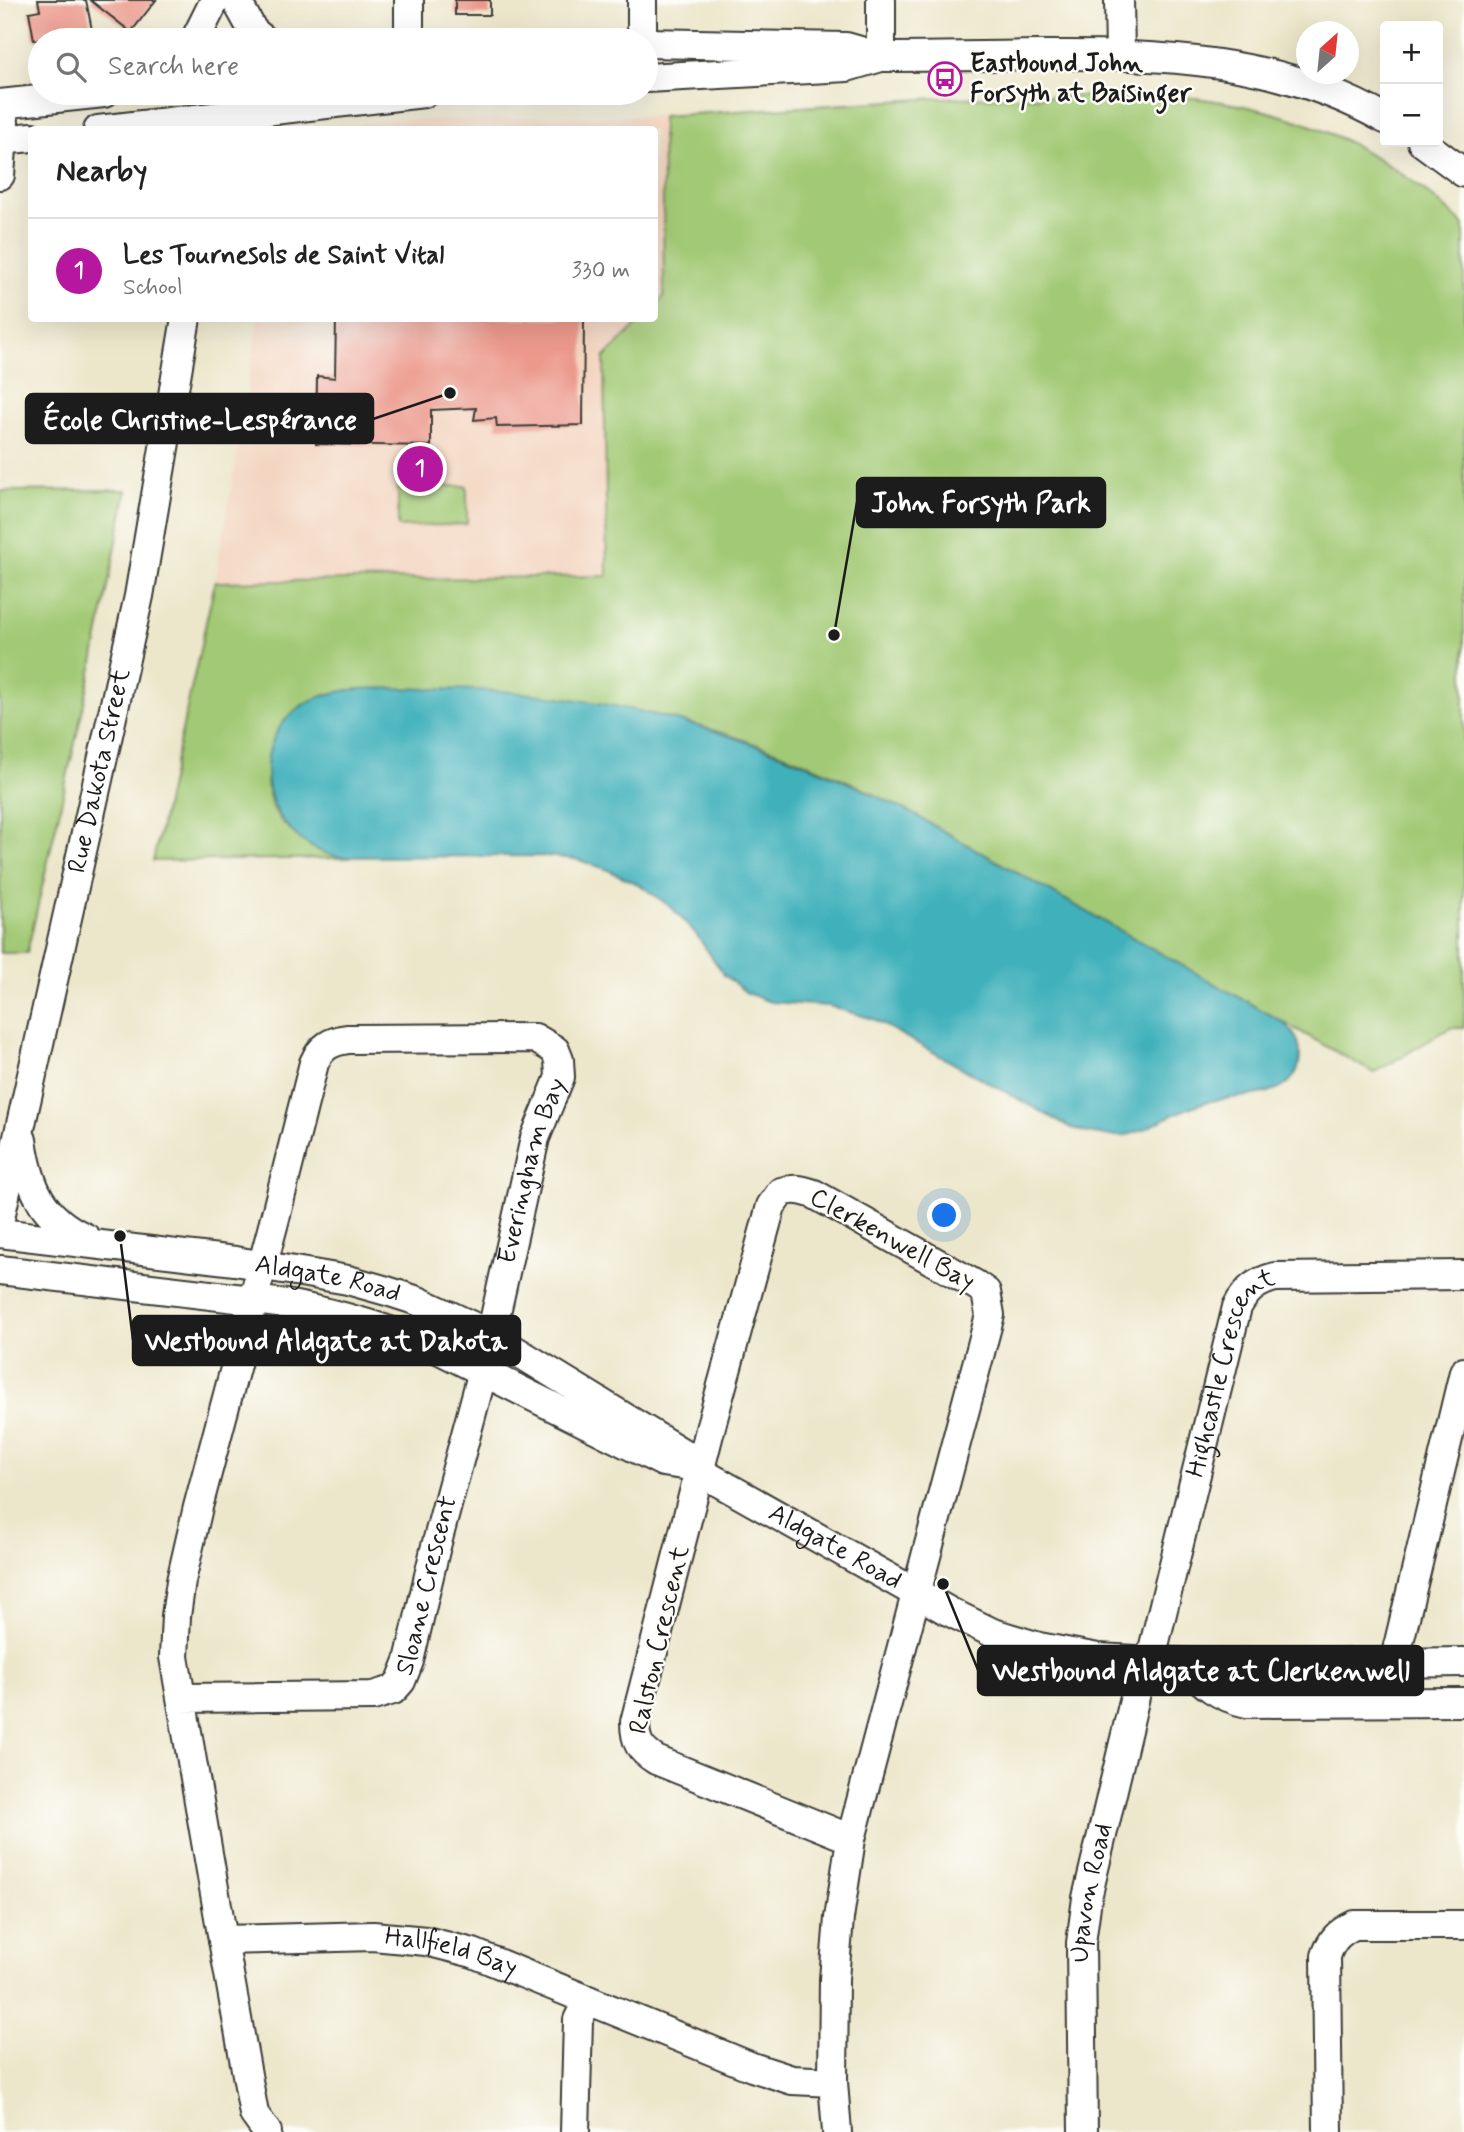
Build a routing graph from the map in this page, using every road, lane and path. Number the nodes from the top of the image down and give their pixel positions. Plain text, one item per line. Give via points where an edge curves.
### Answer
1 (215, 0) edge
2 (222, 0) edge
3 (236, 0) edge
4 (409, 0) edge
5 (642, 0) edge
6 (881, 0) edge
7 (1119, 0) edge
8 (201, 28) edge
9 (221, 28) edge
10 (251, 28) edge
11 (409, 28) edge
12 (643, 28) edge
13 (658, 42) edge
14 (1120, 54) junction
15 (881, 57) junction
16 (658, 77) edge
17 (67, 105) edge
18 (321, 105) edge
19 (312, 106) junction
20 (213, 113) edge
21 (1380, 117) edge
22 (2, 126) edge
23 (125, 126) edge
24 (272, 126) edge
25 (28, 136) edge
26 (1429, 147) edge
27 (1463, 171) edge
28 (0, 174) edge
29 (185, 322) edge
30 (21, 1128) junction
31 (0, 1163) edge
32 (0, 1218) edge
33 (0, 1233) edge
34 (98, 1244) junction
35 (0, 1270) edge
36 (1464, 1275) edge
37 (257, 1282) junction
38 (487, 1353) junction
39 (1464, 1372) edge
40 (695, 1469) junction
41 (915, 1593) junction
42 (1150, 1661) junction
43 (1464, 1662) edge
44 (1185, 1663) junction
45 (1394, 1663) junction
46 (180, 1698) junction
47 (1464, 1702) edge
48 (851, 1839) junction
49 (1464, 1925) edge
50 (223, 1940) junction
51 (588, 2000) junction
52 (833, 2082) junction
53 (267, 2132) edge
54 (575, 2132) edge
55 (837, 2132) edge
56 (1083, 2132) edge
57 (1328, 2132) edge

1 - 8 street
2 - 9 street
3 - 10 street
4 - 11 street
5 - 12 street
6 - 15 street
7 - 14 street
13 - 15 street via 846,47
14 - 15 street
14 - 21 street via 1211,61 1264,71 1322,88
15 - 16 street via 847,67
17 - 22 street
18 - 19 street
19 - 20 street
19 - 24 street
20 - 23 street
22 - 25 street
22 - 28 street
26 - 27 street
29 - 30 street, Rue Dakota Street via 139,596
30 - 31 street
30 - 32 street, Rue Dakota Street
30 - 34 street via 26,1166 41,1202 70,1231
33 - 34 street, Aldgate Road
34 - 37 street, Aldgate Road
35 - 37 street, Aldgate Road
36 - 42 street, Highcastle Crescent via 1291,1276 1259,1281 1249,1288 1237,1307
37 - 38 street, Aldgate Road via 313,1309 440,1350
37 - 38 street, Aldgate Road via 348,1280 387,1291 430,1306
37 - 38 street, Everingham Bay via 314,1063 325,1046 348,1039 535,1038 555,1050 561,1077 535,1138
37 - 46 street via 181,1581 174,1657
38 - 40 street, Aldgate Road via 663,1462
38 - 46 street, Sloane Crescent via 409,1661 393,1690 373,1696
39 - 45 street
40 - 41 street, Aldgate Road
40 - 41 street, Clerkenwell Bay via 771,1206 781,1192 800,1189 814,1194 976,1285 986,1293 989,1304
40 - 48 street, Ralston Crescent via 635,1738 656,1760
41 - 42 street, Aldgate Road via 993,1633 1039,1647 1098,1658
41 - 48 street
42 - 44 street, Aldgate Road
42 - 56 street, Upavon Road via 1138,1684 1087,1898 1081,1943
43 - 45 street, Aldgate Road
44 - 45 street, Aldgate Road
44 - 47 street via 1200,1681 1227,1699 1247,1703
46 - 50 street
48 - 52 street via 836,1955
49 - 57 street via 1354,1925 1330,1944 1326,1956
50 - 51 street, Hallfield Bay via 373,1936 426,1941 473,1953
50 - 53 street via 254,2114
51 - 52 street, Hallfield Bay via 752,2067 792,2080
51 - 54 street via 578,2020
52 - 55 street

